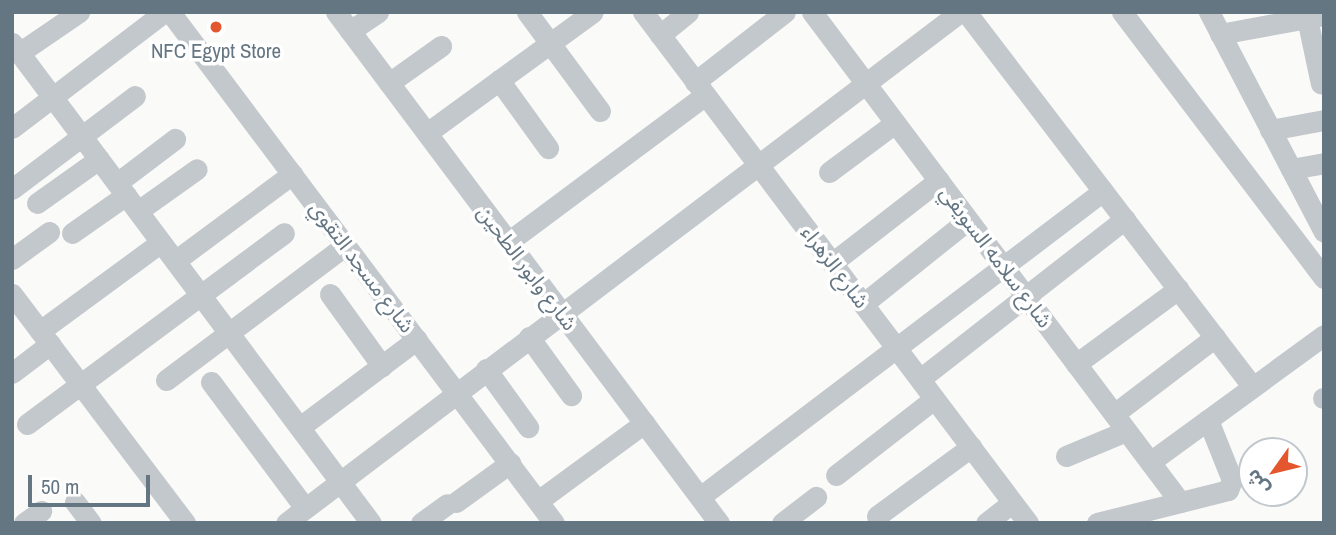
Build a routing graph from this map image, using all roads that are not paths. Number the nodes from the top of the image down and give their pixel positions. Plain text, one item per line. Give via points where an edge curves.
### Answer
1 (79, 12) edge
2 (164, 12) edge
3 (170, 12) edge
4 (336, 12) edge
5 (378, 12) edge
6 (527, 12) edge
7 (593, 12) edge
8 (643, 12) edge
9 (688, 12) edge
10 (785, 12) edge
11 (812, 12) edge
12 (960, 12) edge
13 (967, 12) edge
14 (1122, 12) edge
15 (1209, 12) edge
16 (1316, 17) edge
17 (1258, 20) edge
18 (351, 32) junction
19 (1220, 34) junction
20 (660, 35) junction
21 (550, 43) junction
22 (440, 46) dead end
23 (16, 48) edge
24 (499, 80) junction
25 (389, 83) junction
26 (866, 83) junction
27 (1321, 84) dead end
28 (700, 89) junction
29 (52, 96) junction
30 (135, 96) dead end
31 (600, 111) dead end
32 (1324, 120) edge
33 (895, 122) junction
34 (12, 128) edge
35 (1270, 130) junction
36 (427, 133) junction
37 (82, 136) junction
38 (174, 139) dead end
39 (548, 148) dead end
40 (99, 159) junction
41 (1324, 163) edge
42 (758, 164) junction
43 (197, 169) dead end
44 (1291, 169) junction
45 (829, 172) dead end
46 (292, 174) junction
47 (939, 180) junction
48 (12, 189) edge
49 (1103, 191) junction
50 (127, 196) junction
51 (37, 202) dead end
52 (1125, 219) junction
53 (968, 220) junction
54 (49, 232) dead end
55 (1324, 232) edge
56 (72, 233) dead end
57 (284, 233) dead end
58 (161, 242) junction
59 (508, 242) junction
60 (346, 245) junction
61 (12, 259) edge
62 (175, 261) junction
63 (832, 263) junction
64 (1003, 266) junction
65 (1324, 278) edge
66 (1178, 289) junction
67 (200, 294) junction
68 (330, 294) dead end
69 (1026, 297) junction
70 (14, 302) edge
71 (863, 304) junction
72 (561, 312) junction
73 (229, 332) junction
74 (1324, 335) edge
75 (529, 337) junction
76 (1215, 337) junction
77 (45, 338) junction
78 (417, 339) junction
79 (896, 348) junction
80 (1076, 364) junction
81 (382, 366) junction
82 (486, 369) junction
83 (12, 373) edge
84 (920, 379) junction
85 (166, 380) dead end
86 (211, 382) dead end
87 (80, 384) junction
88 (1253, 387) junction
89 (456, 391) junction
90 (571, 395) dead end
91 (934, 399) junction
92 (1208, 420) junction
93 (1120, 422) junction
94 (644, 423) junction
95 (27, 424) dead end
96 (300, 427) junction
97 (528, 427) dead end
98 (971, 447) junction
99 (1066, 456) dead end
100 (1150, 462) junction
101 (510, 463) junction
102 (836, 475) dead end
103 (340, 481) junction
104 (699, 497) junction
105 (816, 497) dead end
106 (538, 501) junction
107 (75, 502) dead end
108 (1180, 502) junction
109 (1012, 503) junction
110 (305, 508) junction
111 (877, 516) dead end
112 (91, 523) edge
113 (185, 523) edge
114 (286, 523) edge
115 (371, 523) edge
116 (421, 523) edge
117 (554, 523) edge
118 (719, 523) edge
119 (782, 523) edge
120 (986, 523) edge
121 (1028, 523) edge
122 (1097, 523) edge

1 - 23 street
2 - 29 street
3 - 46 street, شارع مسجد التقوي
4 - 18 street, شارع وابور الطحين
5 - 18 street
6 - 21 street
7 - 21 street
8 - 20 street, شارع الزهراء
9 - 20 street
10 - 28 street
11 - 26 street, شارع سلامه السويفي
12 - 26 street
13 - 49 street
14 - 65 street
15 - 19 street
16 - 17 street
16 - 27 street
17 - 19 street
18 - 25 street, شارع وابور الطحين
19 - 35 street
20 - 28 street, شارع الزهراء
21 - 24 street
21 - 31 street
22 - 25 street
23 - 29 street
24 - 36 street
24 - 39 street
25 - 36 street, شارع وابور الطحين
26 - 33 street, شارع سلامه السويفي
26 - 42 street
28 - 42 street, شارع الزهراء
28 - 59 street
29 - 34 street
29 - 37 street
30 - 37 street
32 - 35 street
33 - 45 street
33 - 47 street, شارع سلامه السويفي
35 - 44 street
36 - 59 street, شارع وابور الطحين
37 - 40 street
37 - 48 street
38 - 50 street
40 - 50 street
40 - 51 street
41 - 44 street
42 - 63 street, شارع الزهراء
42 - 72 street
43 - 50 street
44 - 55 street
46 - 60 street, شارع مسجد التقوي
46 - 62 street
47 - 53 street, شارع سلامه السويفي
47 - 63 street
49 - 52 street
49 - 64 street
50 - 56 street
50 - 58 street
52 - 66 street
52 - 69 street
53 - 64 street, شارع سلامه السويفي
53 - 71 street
54 - 61 street
57 - 67 street
58 - 62 street
58 - 77 street
59 - 72 street, شارع وابور الطحين
60 - 73 street
60 - 78 street, شارع مسجد التقوي
62 - 67 street
63 - 71 street, شارع الزهراء
64 - 69 street, شارع سلامه السويفي
64 - 79 street
66 - 76 street
66 - 80 street
67 - 73 street
67 - 87 street
68 - 81 street
69 - 80 street, شارع سلامه السويفي
69 - 84 street
70 - 77 street
71 - 79 street, شارع الزهراء
72 - 75 street
72 - 94 street, شارع وابور الطحين
73 - 85 street
73 - 96 street
74 - 88 street
75 - 82 street
75 - 90 street
76 - 88 street
76 - 93 street
77 - 83 street
77 - 87 street
78 - 81 street
78 - 89 street, شارع مسجد التقوي
79 - 84 street, شارع الزهراء
79 - 104 street
80 - 93 street, شارع سلامه السويفي
81 - 96 street
82 - 89 street
82 - 97 street
84 - 91 street, شارع الزهراء
86 - 110 street
87 - 95 street
87 - 113 street
88 - 92 street
89 - 101 street, شارع مسجد التقوي
89 - 103 street
91 - 98 street, شارع الزهراء
91 - 102 street
92 - 100 street
92 - 108 street via 1231,484 1225,492
93 - 99 street
93 - 100 street, شارع سلامه السويفي
94 - 104 street, شارع وابور الطحين
94 - 106 street
96 - 103 street
98 - 109 street, شارع الزهراء
98 - 111 street
100 - 108 street, شارع سلامه السويفي
101 - 106 street, شارع مسجد التقوي
101 - 116 street
103 - 110 street
103 - 115 street
104 - 118 street, شارع وابور الطحين
105 - 119 street
106 - 117 street, شارع مسجد التقوي
107 - 112 street
108 - 122 street
109 - 120 street
109 - 121 street, شارع الزهراء
110 - 114 street

